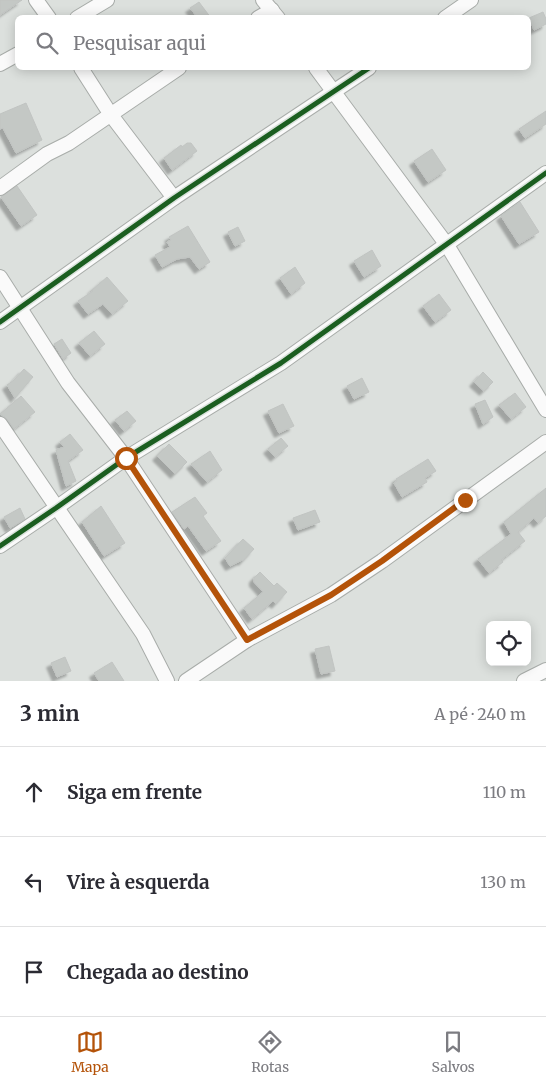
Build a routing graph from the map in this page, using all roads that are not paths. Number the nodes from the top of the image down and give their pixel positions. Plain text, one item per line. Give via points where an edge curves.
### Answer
1 (36, 0) edge
2 (107, 0) edge
3 (472, 0) edge
4 (47, 15) edge
5 (81, 15) edge
6 (450, 15) edge
7 (15, 56) edge
8 (0, 64) edge
9 (82, 70) edge
10 (176, 70) edge
11 (318, 70) edge
12 (366, 70) edge
13 (334, 90) junction
14 (111, 115) junction
15 (546, 173) edge
16 (0, 188) edge
17 (174, 198) junction
18 (446, 245) junction
19 (0, 277) edge
20 (21, 308) junction
21 (0, 322) edge
22 (546, 410) edge
23 (0, 424) edge
24 (546, 442) edge
25 (126, 458) junction
26 (56, 508) junction
27 (0, 546) edge
28 (247, 640) junction
29 (546, 670) edge
30 (167, 681) edge
31 (186, 681) edge
32 (524, 681) edge

1 - 4 street
2 - 5 street
3 - 6 street
7 - 8 street
9 - 14 street
10 - 14 street
11 - 13 street
12 - 13 street
13 - 17 street
13 - 18 street
14 - 16 street via 62,148 46,154
14 - 17 street
15 - 18 street
17 - 20 street
18 - 22 street
18 - 25 street via 281,363
19 - 20 street
20 - 21 street
20 - 25 street via 68,382
23 - 26 street
24 - 28 street via 382,561 338,590
25 - 26 street
25 - 28 street
26 - 27 street
26 - 30 street via 143,634
28 - 31 street
29 - 32 street

